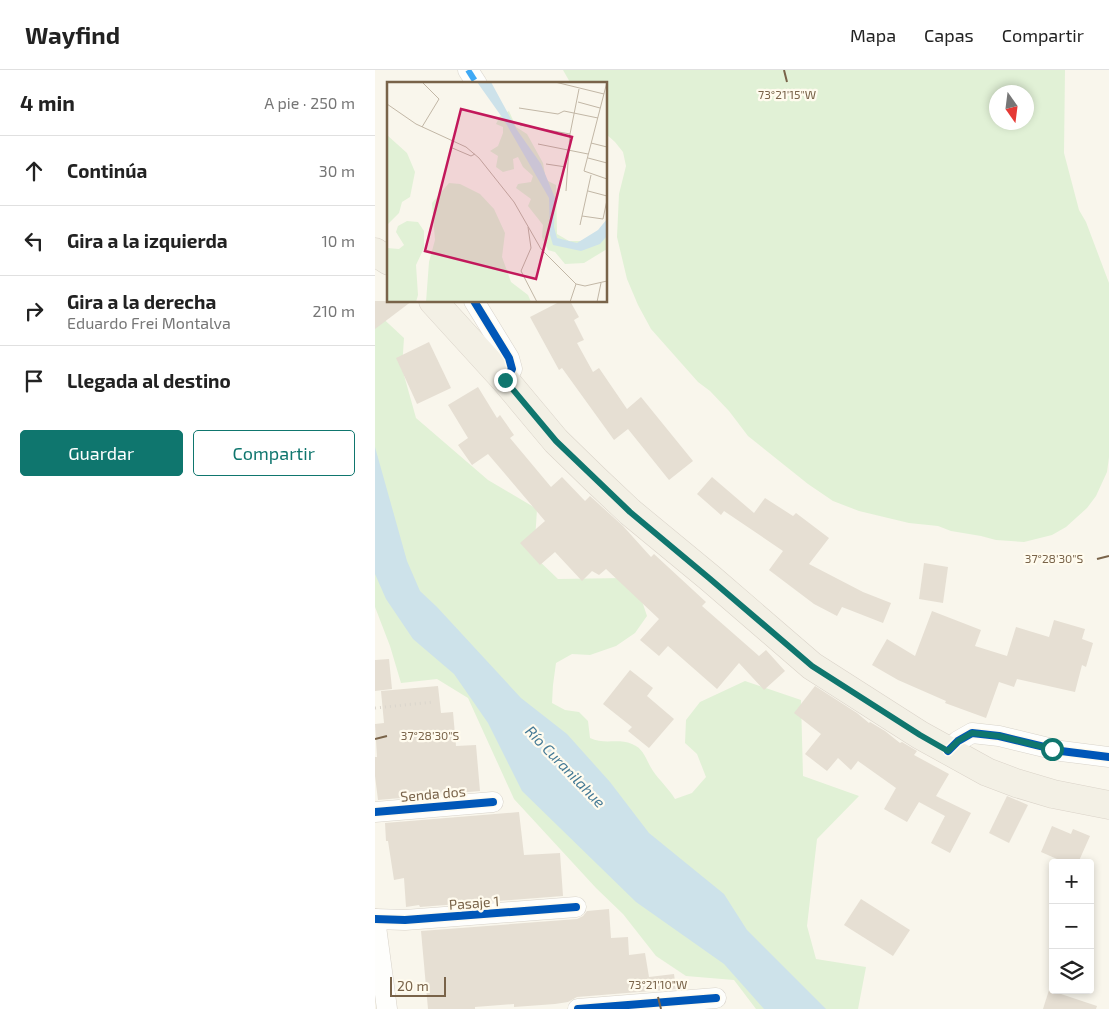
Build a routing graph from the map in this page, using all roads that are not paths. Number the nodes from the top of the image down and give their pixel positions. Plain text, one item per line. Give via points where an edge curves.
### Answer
1 (468, 70) edge
2 (476, 82) edge
3 (375, 252) edge
4 (387, 260) edge
5 (434, 302) edge
6 (475, 302) edge
7 (505, 380) junction
8 (948, 751) junction
9 (1109, 757) edge
10 (493, 802) dead end
11 (1109, 805) edge
12 (375, 812) edge
13 (576, 907) dead end
14 (375, 919) edge
15 (716, 998) dead end
16 (387, 1009) edge
17 (578, 1009) edge

1 - 2 street
3 - 4 main road
5 - 7 main road
6 - 7 street via 509,358 512,369
7 - 8 main road via 556,441 630,512 812,666
8 - 9 street via 972,733
8 - 11 main road via 1016,783
10 - 12 street, Senda dos
13 - 14 street, Pasaje 1 via 405,920
14 - 16 street
15 - 17 street

